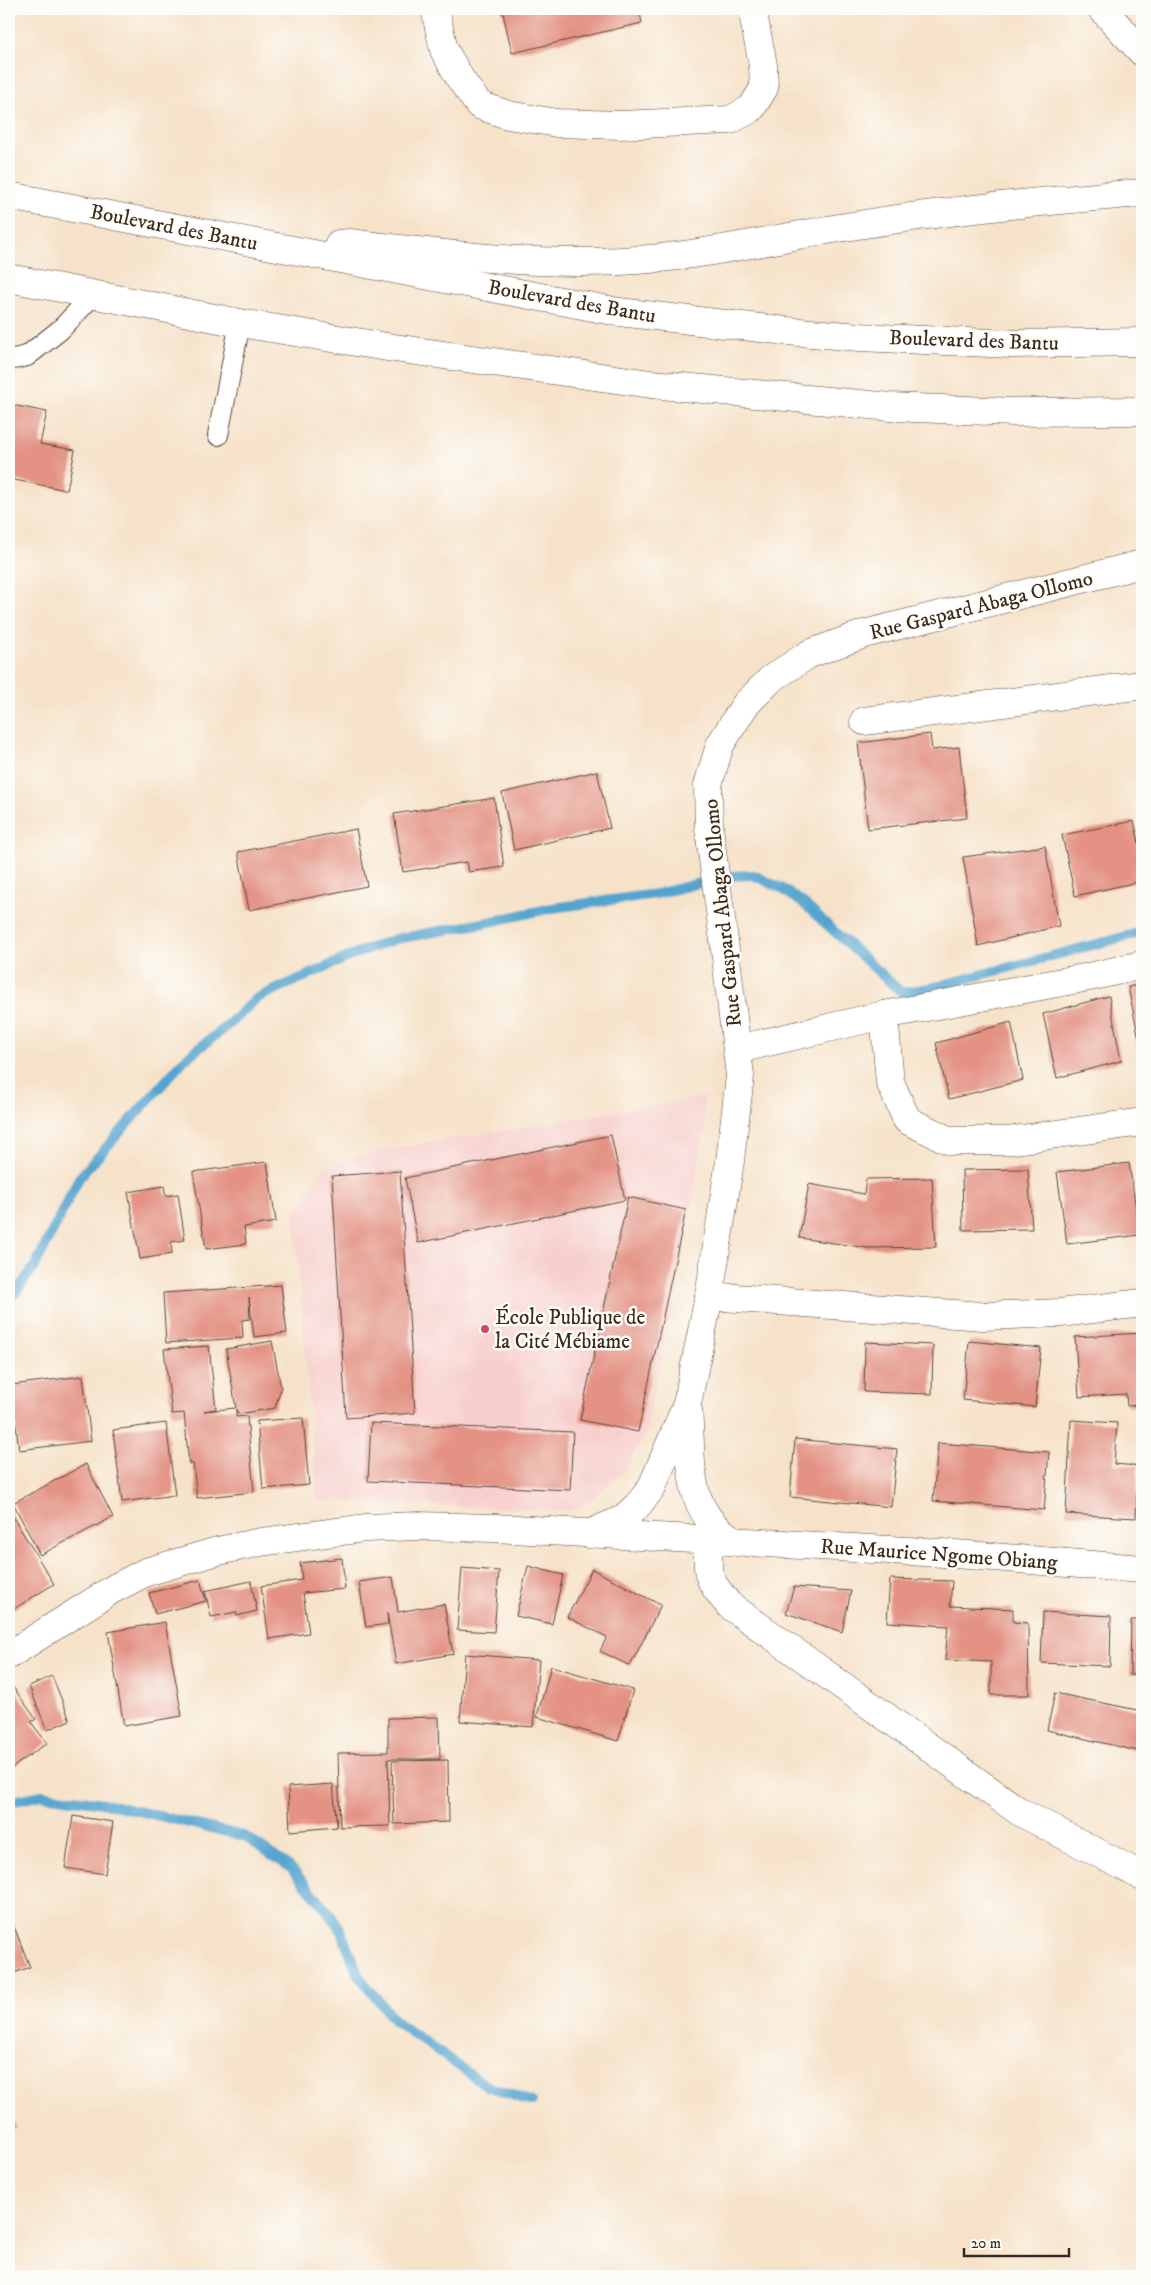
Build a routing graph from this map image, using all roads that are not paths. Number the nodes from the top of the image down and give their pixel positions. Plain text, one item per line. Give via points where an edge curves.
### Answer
1 (435, 9) edge
2 (752, 9) edge
3 (1102, 9) edge
4 (1142, 52) edge
5 (1142, 193) edge
6 (9, 196) edge
7 (278, 247) junction
8 (9, 278) edge
9 (95, 293) junction
10 (240, 323) junction
11 (1142, 342) edge
12 (9, 360) edge
13 (1142, 412) edge
14 (218, 435) dead end
15 (1142, 564) edge
16 (1142, 685) edge
17 (864, 721) dead end
18 (1142, 965) edge
19 (884, 1015) junction
20 (738, 1049) junction
21 (1142, 1122) edge
22 (709, 1296) junction
23 (1142, 1303) edge
24 (687, 1404) junction
25 (589, 1534) junction
26 (709, 1540) junction
27 (737, 1542) junction
28 (1142, 1569) edge
29 (9, 1655) edge
30 (1142, 1876) edge

1 - 2 main road via 444,50 479,105 508,115 557,122 620,125 730,120 751,108 764,88
3 - 4 main road
5 - 7 main road via 913,217 649,259 589,262 504,260 350,243
6 - 7 main road, Boulevard des Bantu
7 - 11 main road, Boulevard des Bantu via 619,312 787,331 1012,344
8 - 9 main road
9 - 10 main road
9 - 12 lane via 47,341 27,356
10 - 13 main road via 651,384 891,407 1014,412
10 - 14 lane
15 - 20 main road, Rue Gaspard Abaga Ollomo via 864,634 809,654 771,679 745,705 720,745 708,785 709,829
16 - 17 main road
18 - 19 main road
19 - 20 main road
19 - 21 main road via 890,1082 907,1120 950,1141 1007,1141
20 - 22 main road, Rue Gaspard Abaga Ollomo via 740,1076
22 - 23 main road via 982,1316 1060,1313
22 - 24 main road, Rue Gaspard Abaga Ollomo
24 - 25 main road via 651,1488 623,1519
24 - 27 main road via 694,1488 701,1510 723,1535
25 - 26 main road, Rue Maurice Ngome Obiang
25 - 29 main road via 418,1526 365,1528 261,1542 146,1572
26 - 27 main road, Rue Maurice Ngome Obiang
26 - 30 main road via 707,1563 710,1582 729,1605 1020,1812
27 - 28 main road, Rue Maurice Ngome Obiang

